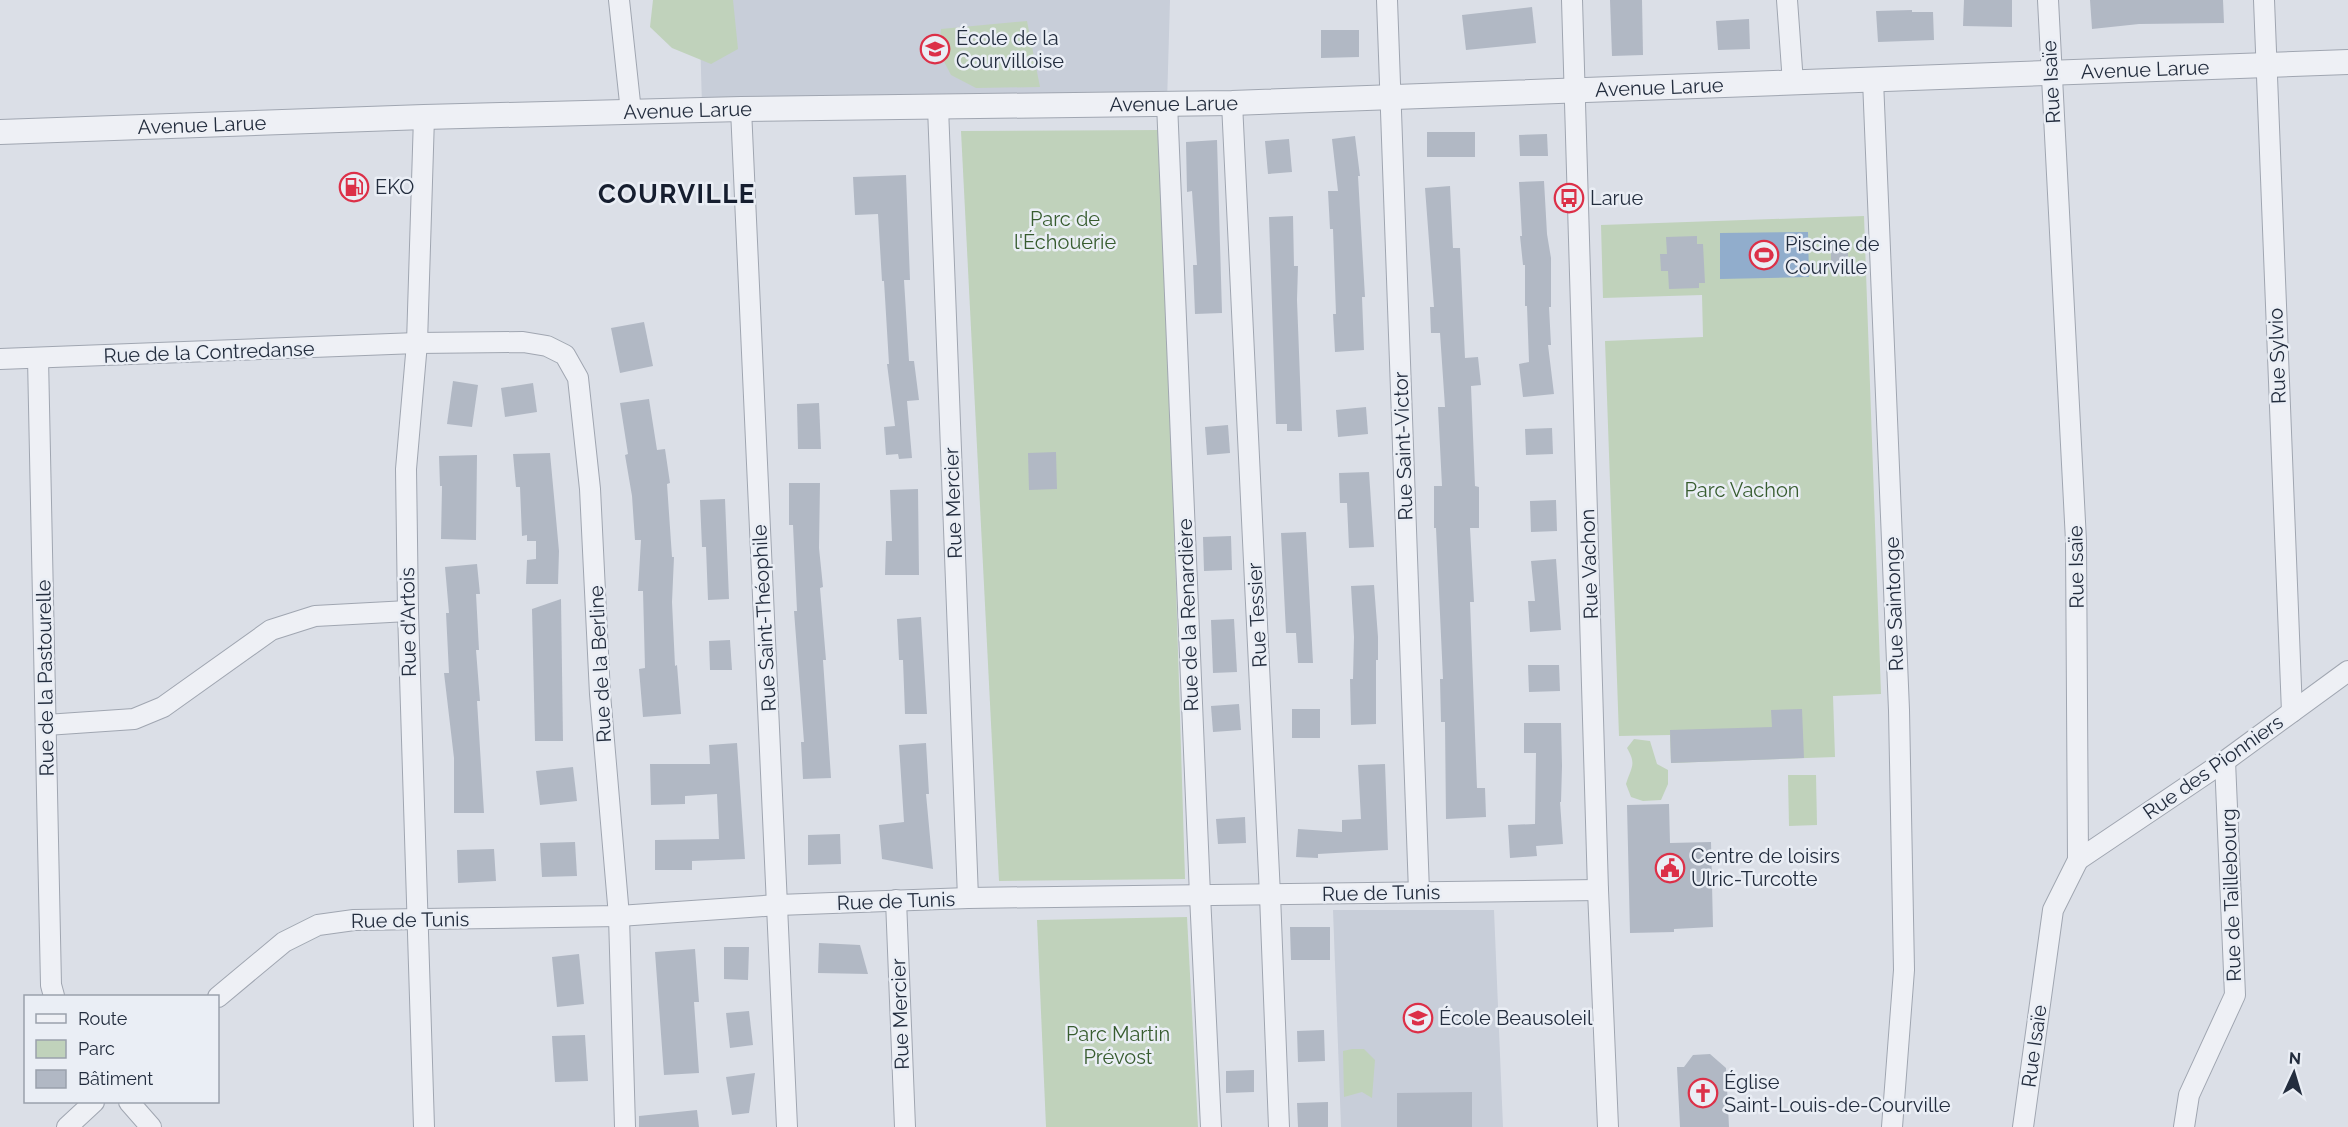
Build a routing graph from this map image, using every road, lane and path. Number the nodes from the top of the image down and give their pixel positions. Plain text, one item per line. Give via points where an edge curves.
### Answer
1 (619, 0) edge
2 (1387, 0) edge
3 (1572, 0) edge
4 (1787, 0) edge
5 (2048, 0) edge
6 (2264, 0) edge
7 (2348, 62) edge
8 (2265, 66) junction
9 (2050, 73) junction
10 (1873, 80) junction
11 (1793, 83) junction
12 (1576, 92) junction
13 (1390, 96) junction
14 (1167, 103) junction
15 (1232, 103) junction
16 (938, 107) junction
17 (741, 110) junction
18 (631, 112) junction
19 (424, 117) junction
20 (0, 132) edge
21 (417, 343) junction
22 (38, 358) junction
23 (0, 359) edge
24 (408, 611) junction
25 (2348, 671) edge
26 (2292, 712) junction
27 (46, 725) junction
28 (2225, 760) junction
29 (2078, 860) junction
30 (1599, 890) junction
31 (1419, 892) junction
32 (1200, 895) junction
33 (1270, 895) junction
34 (968, 898) junction
35 (896, 900) junction
36 (778, 905) junction
37 (619, 916) junction
38 (417, 920) junction
39 (54, 995) edge
40 (219, 996) edge
41 (92, 1103) edge
42 (131, 1103) edge
43 (67, 1127) edge
44 (151, 1127) edge
45 (424, 1127) edge
46 (625, 1127) edge
47 (787, 1127) edge
48 (905, 1127) edge
49 (1211, 1127) edge
50 (1279, 1127) edge
51 (1608, 1127) edge
52 (1892, 1127) edge
53 (2023, 1127) edge
54 (2184, 1127) edge

1 - 18 street
2 - 13 street, Rue Saint-Victor
3 - 12 street, Rue Vachon
4 - 11 street
5 - 9 street, Rue Isaïe
6 - 8 street, Rue Sylvio
7 - 8 street, Avenue Larue
8 - 9 street, Avenue Larue
8 - 26 street, Rue Sylvio
9 - 10 street, Avenue Larue
9 - 29 street, Rue Isaïe via 2076,541
10 - 11 street, Avenue Larue
10 - 52 street, Rue Saintonge via 1899,710 1904,970
11 - 12 street, Avenue Larue
12 - 13 street, Avenue Larue
12 - 30 street, Rue Vachon
13 - 15 street, Avenue Larue
13 - 31 street, Rue Saint-Victor
14 - 15 street, Avenue Larue
14 - 16 street, Avenue Larue
14 - 32 street, Rue de la Renardière
15 - 33 street, Rue Tessier
16 - 17 street, Avenue Larue
16 - 34 street, Rue Mercier
17 - 18 street, Avenue Larue
17 - 36 street, Rue Saint-Théophile
18 - 19 street, Avenue Larue
19 - 20 street, Avenue Larue
19 - 21 street, Rue d'Artois
21 - 22 street, Rue de la Contredanse
21 - 24 street, Rue d'Artois via 406,469
21 - 37 street, Rue de la Berline via 523,342 547,346 566,355 578,378 590,489 600,694
22 - 23 street, Rue de la Contredanse
22 - 27 street, Rue de la Pastourelle
24 - 27 street via 315,616 271,630 163,706 134,719
24 - 38 street, Rue d'Artois
25 - 26 street, Rue des Pionniers
26 - 28 street, Rue des Pionniers
27 - 39 street, Rue de la Pastourelle
28 - 29 street, Rue des Pionniers
28 - 54 street, Rue de Taillebourg via 2235,995 2189,1095
29 - 53 street, Rue Isaïe via 2053,910
30 - 31 street, Rue de Tunis
30 - 51 street, Rue Vachon
31 - 33 street, Rue de Tunis
32 - 33 street, Rue de Tunis
32 - 34 street, Rue de Tunis
32 - 49 street, Rue de la Renardière
33 - 50 street, Rue Tessier
34 - 35 street, Rue de Tunis
35 - 36 street, Rue de Tunis
35 - 48 street, Rue Mercier
36 - 37 street, Rue de Tunis
36 - 47 street, Rue Saint-Théophile
37 - 38 street, Rue de Tunis
37 - 46 street, Rue de la Berline
38 - 40 street, Rue de Tunis via 354,920 318,925 284,942
38 - 45 street, Rue d'Artois
41 - 43 street
42 - 44 street

